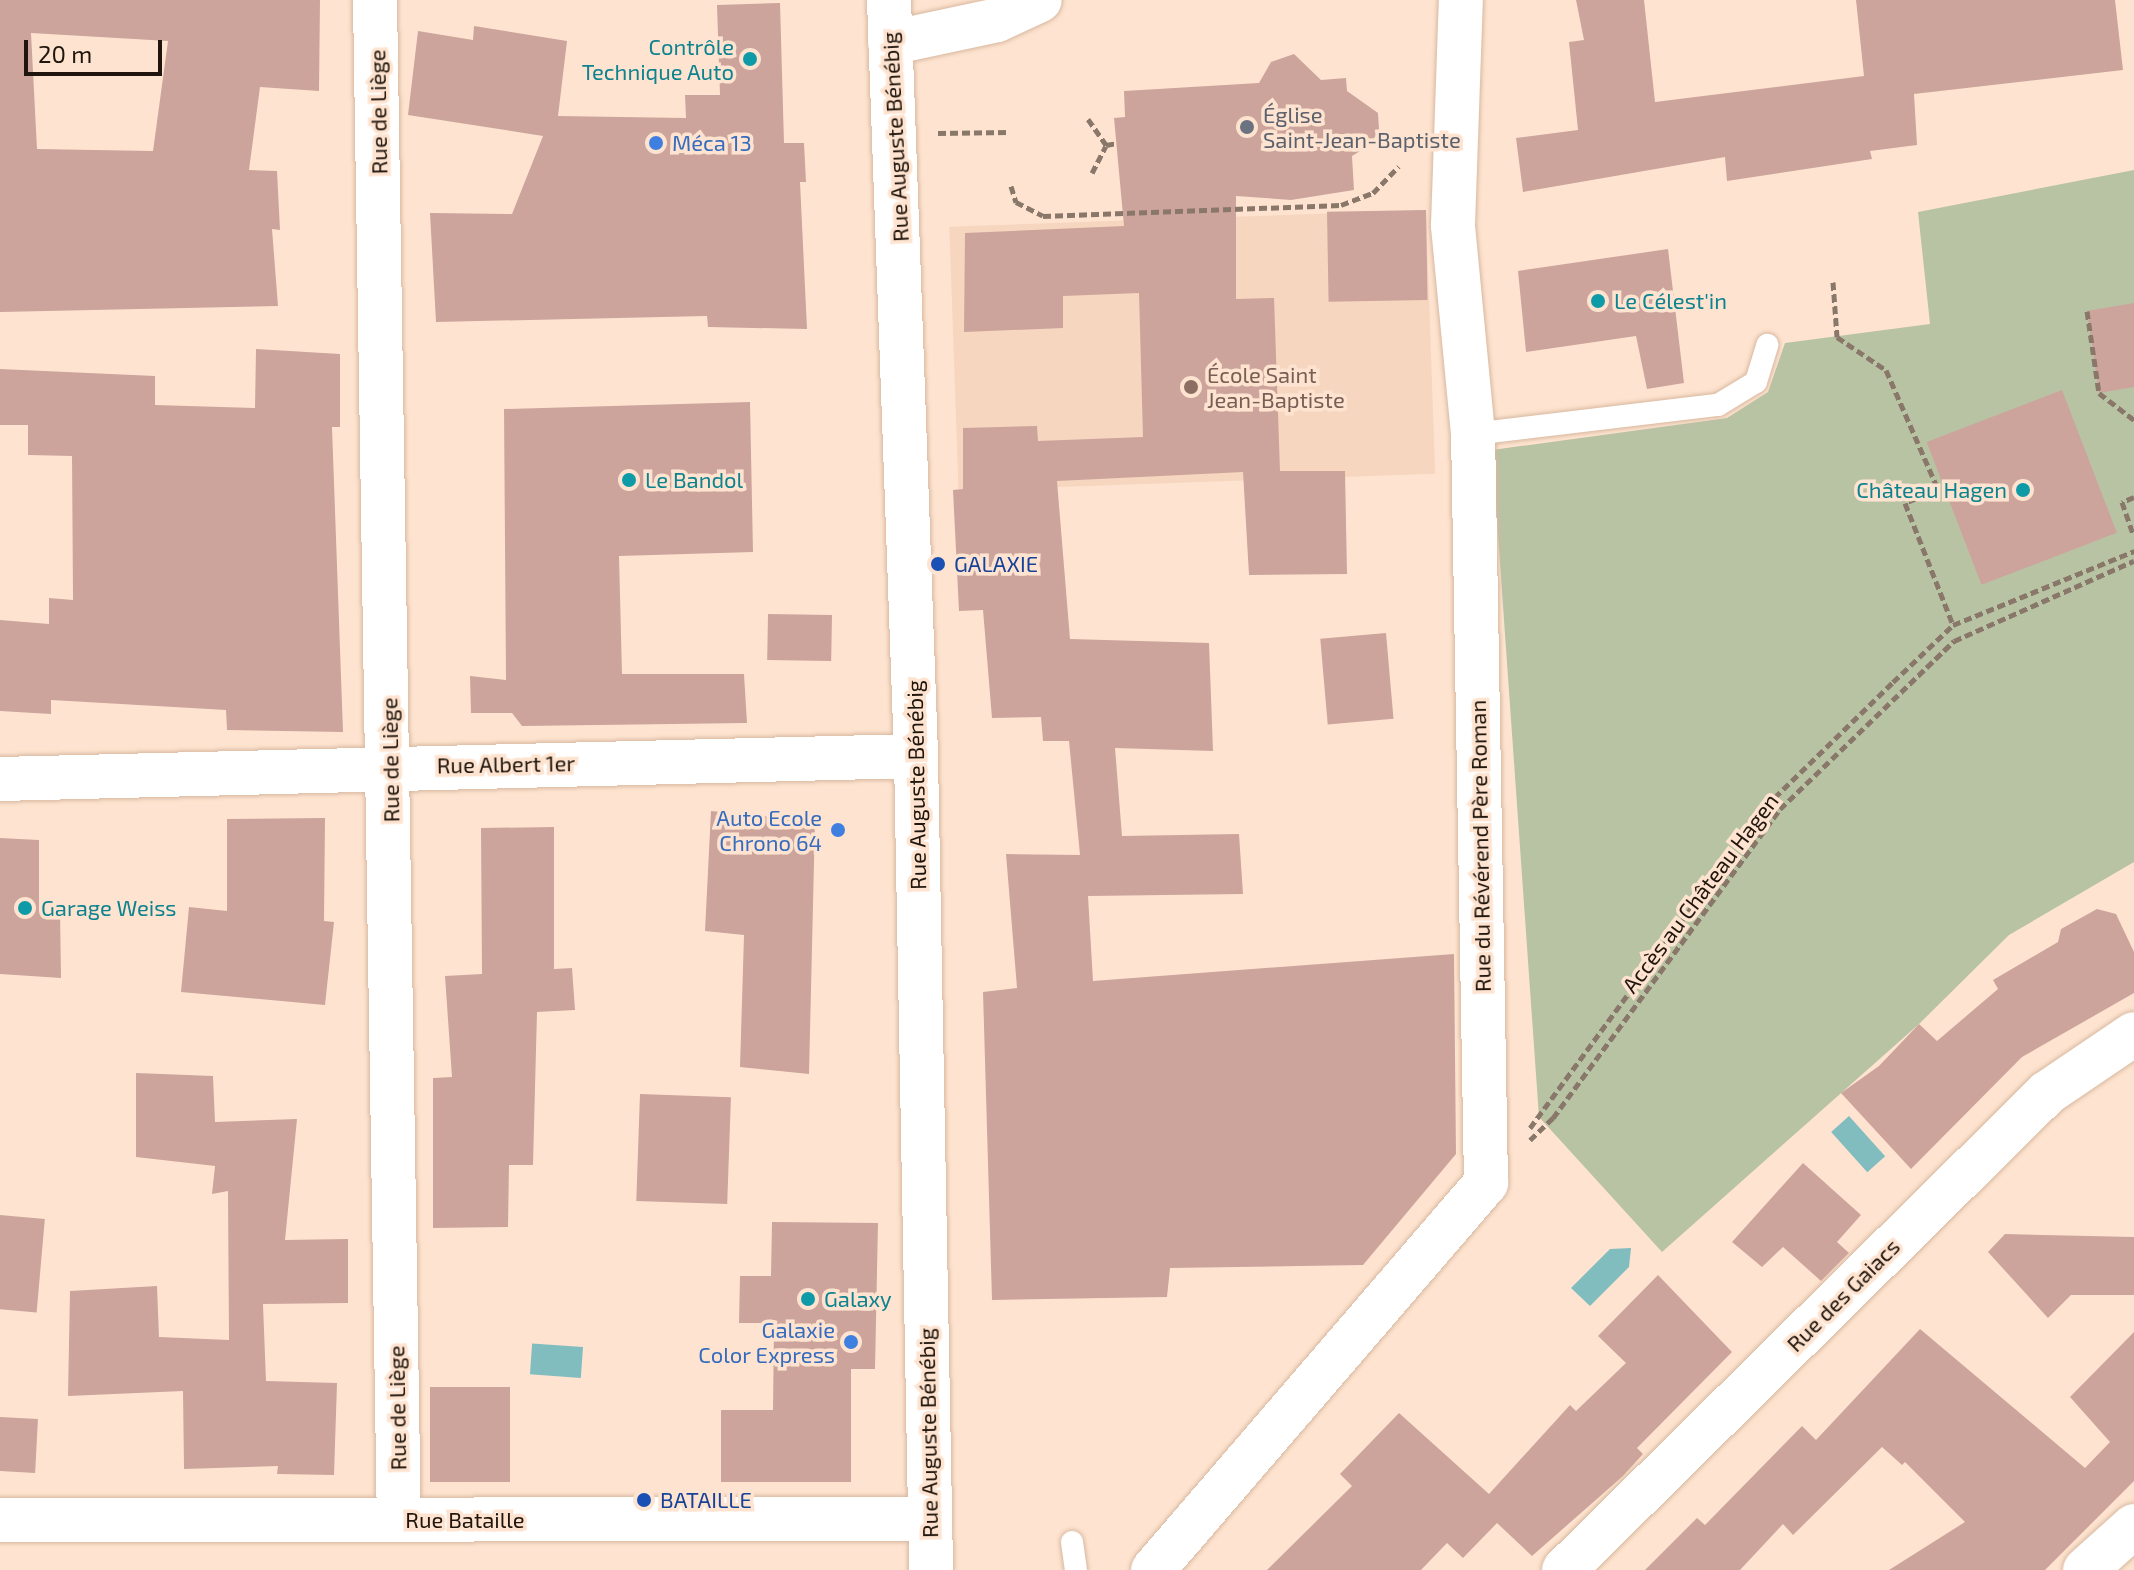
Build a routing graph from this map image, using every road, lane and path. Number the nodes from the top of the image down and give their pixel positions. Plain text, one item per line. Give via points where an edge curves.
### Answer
1 (375, 0) edge
2 (889, 0) edge
3 (1040, 0) edge
4 (1461, 0) edge
5 (890, 43) junction
6 (1088, 119) dead end
7 (1010, 132) dead end
8 (897, 134) junction
9 (1117, 143) dead end
10 (1106, 145) junction
11 (1399, 166) dead end
12 (1092, 173) dead end
13 (1011, 186) dead end
14 (1833, 282) dead end
15 (2087, 311) dead end
16 (1767, 345) dead end
17 (2134, 420) edge
18 (1473, 434) junction
19 (2134, 497) edge
20 (2134, 536) edge
21 (2134, 551) edge
22 (2134, 561) edge
23 (1953, 625) junction
24 (916, 756) junction
25 (390, 766) junction
26 (0, 779) edge
27 (2134, 1034) edge
28 (1486, 1183) junction
29 (930, 1519) junction
30 (0, 1520) edge
31 (399, 1520) junction
32 (2134, 1526) edge
33 (1072, 1542) dead end
34 (931, 1570) edge
35 (1076, 1570) edge
36 (1153, 1570) edge
37 (1564, 1570) edge
38 (2085, 1570) edge

1 - 25 street, Rue de Liège
2 - 5 street, Rue Auguste Bénébig
3 - 5 street via 997,20
4 - 18 street, Rue du Révérend Père Roman via 1453,225
5 - 8 street, Rue Auguste Bénébig
6 - 10 path
7 - 8 path
8 - 24 street, Rue Auguste Bénébig
9 - 10 path
10 - 12 path
11 - 13 path via 1373,193 1341,205 1043,216 1016,202
14 - 23 path via 1837,337 1886,370 1938,489 1905,503
15 - 17 path via 2099,393
16 - 18 lane via 1756,382 1718,405
18 - 28 street, Rue du Révérend Père Roman
19 - 20 path via 2122,502
21 - 23 path
22 - 28 path, Accès au Château Hagen via 1954,641 1790,798 1553,1118
23 - 28 path via 1766,806
24 - 25 street, Rue Albert 1er
24 - 29 street, Rue Auguste Bénébig
25 - 26 street, Rue Albert 1er
25 - 31 street, Rue de Liège
27 - 37 street, Rue des Gaiacs via 2047,1093
28 - 36 street
29 - 31 street, Rue Bataille
29 - 34 street, Rue Auguste Bénébig
30 - 31 street, Rue Bataille
32 - 38 street
33 - 35 lane

